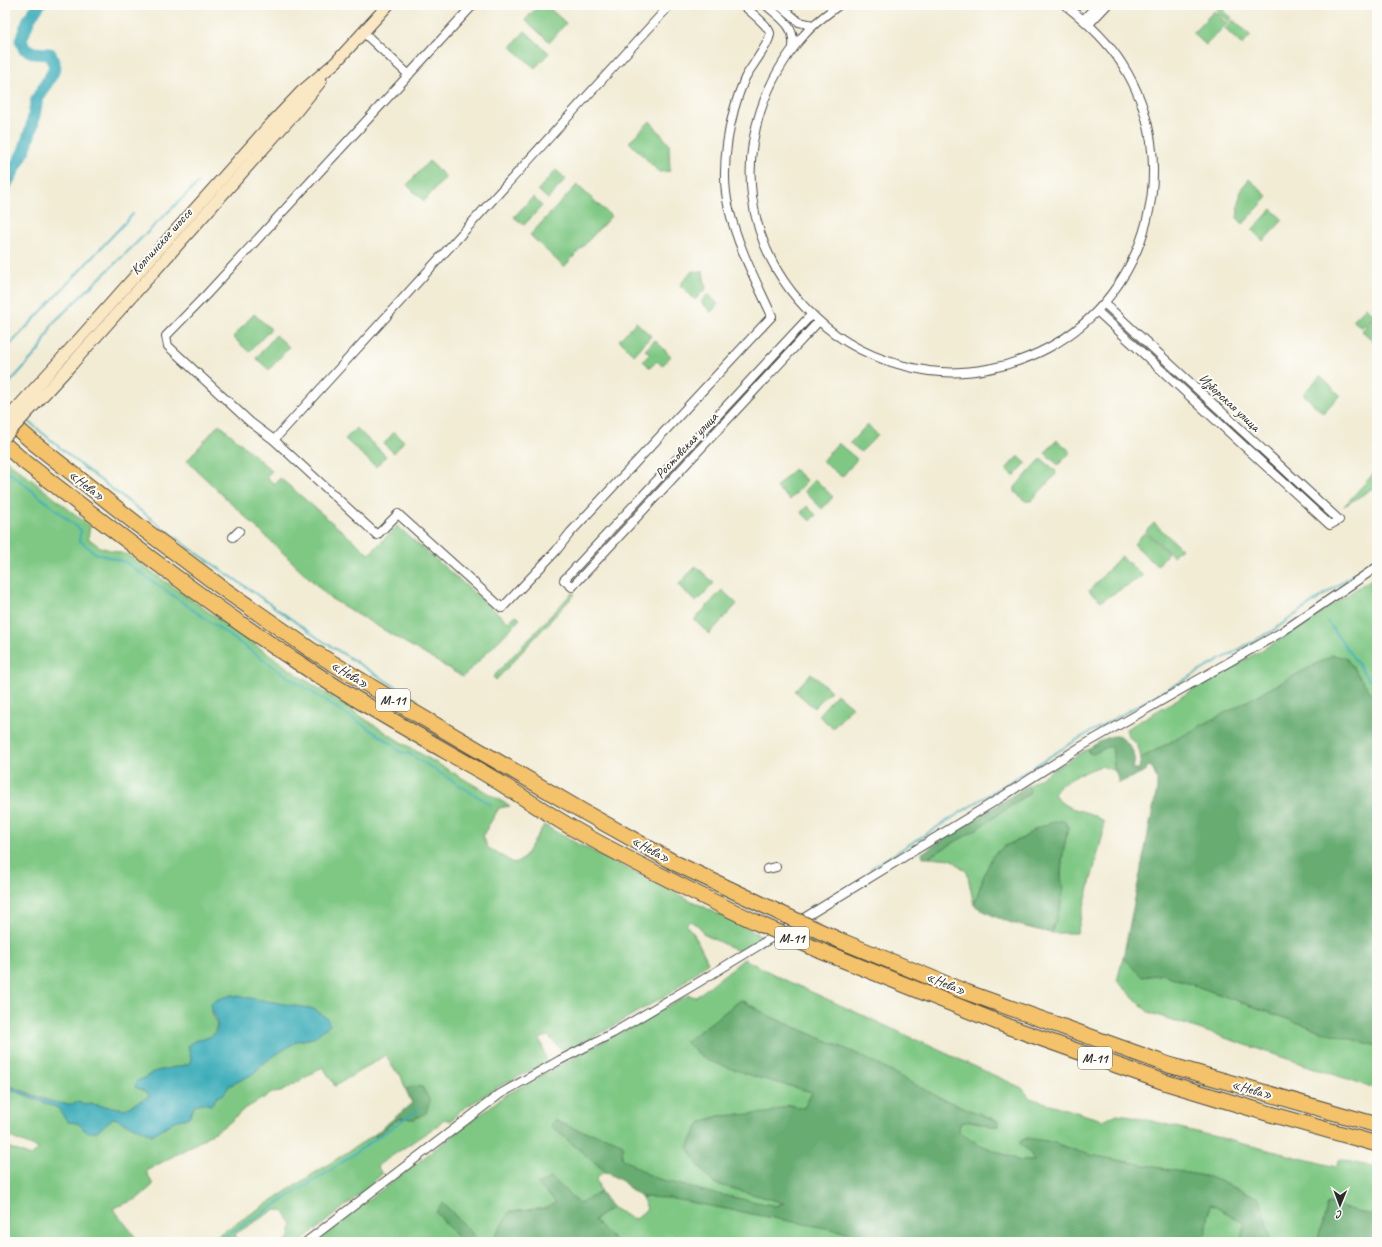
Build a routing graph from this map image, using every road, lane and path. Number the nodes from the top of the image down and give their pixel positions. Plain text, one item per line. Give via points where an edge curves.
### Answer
1 (388, 5) edge
2 (473, 5) edge
3 (670, 5) edge
4 (743, 5) edge
5 (766, 5) edge
6 (779, 5) edge
7 (839, 5) edge
8 (1065, 5) edge
9 (1097, 5) edge
10 (1107, 5) edge
11 (1087, 22) junction
12 (814, 25) junction
13 (363, 32) junction
14 (793, 48) junction
15 (409, 75) junction
16 (1104, 304) junction
17 (1097, 311) junction
18 (811, 315) junction
19 (819, 321) junction
20 (68, 360) junction
21 (5, 420) edge
22 (5, 437) edge
23 (274, 440) junction
24 (5, 445) edge
25 (1377, 567) edge
26 (776, 867) dead end
27 (767, 869) dead end
28 (1377, 1125) edge
29 (1377, 1144) edge
30 (306, 1242) edge

1 - 13 main road, Колпинское шоссе
2 - 15 street
3 - 23 street
4 - 23 street via 766,26 770,34 769,41 746,77 738,99 726,151 726,192 736,235 772,316 502,608 398,514 377,534
5 - 14 street via 790,27 794,39
6 - 12 street via 799,22
7 - 12 street
8 - 11 street
9 - 11 street
10 - 11 street
11 - 16 street via 1107,43 1135,87 1146,118 1153,161 1153,190 1140,242 1125,274
12 - 14 street
13 - 15 street
13 - 20 main road, Колпинское шоссе via 336,62 301,92 266,128
14 - 18 street via 769,86 759,114 752,144 751,189 764,245 773,264 788,288
15 - 23 street via 166,336 168,346 250,422
16 - 17 street
16 - 17 street, Изборская улица via 1339,520 1330,525
17 - 19 street via 1064,338 1036,354 1013,363 964,372 932,371 888,362 845,341
18 - 19 street
18 - 19 street, Ростовская улица via 564,580 572,587
20 - 21 main road, Колпинское шоссе, bridge
20 - 22 main road, Колпинское шоссе, bridge
21 - 28 highway, «Нева» / М-11, bridge via 144,530 311,650 664,857 839,940 966,992 1169,1065
24 - 29 highway, «Нева» / М-11, bridge via 214,604 302,665 574,829 668,880 821,951 1012,1028 1143,1074
25 - 30 street via 1280,633 1082,746 613,1033 500,1094
26 - 27 street

